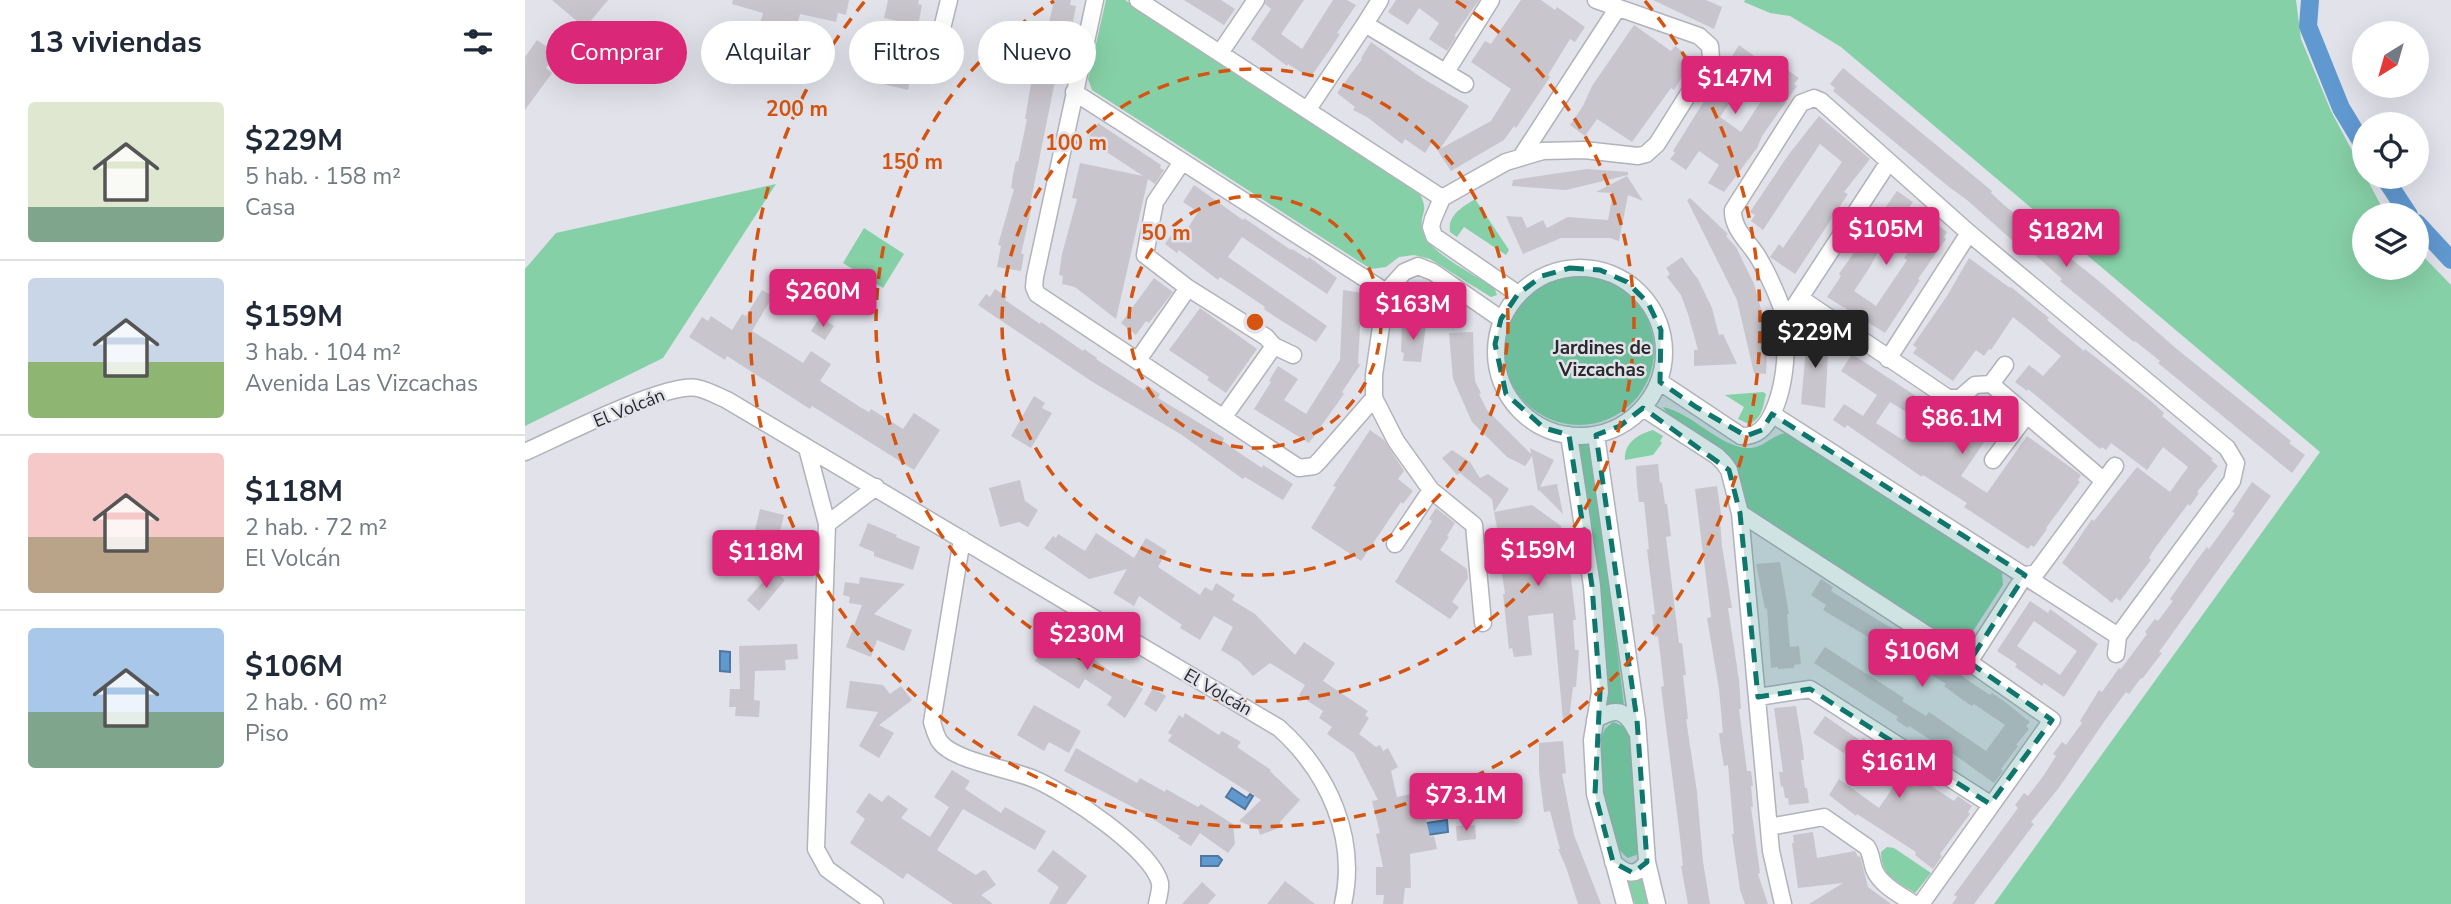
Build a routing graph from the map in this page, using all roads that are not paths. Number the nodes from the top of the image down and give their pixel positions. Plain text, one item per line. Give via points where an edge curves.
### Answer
1 (949, 0) edge
2 (1095, 0) edge
3 (1138, 0) edge
4 (1256, 0) edge
5 (1380, 0) edge
6 (1491, 0) edge
7 (1596, 0) edge
8 (1617, 9) junction
9 (944, 21) edge
10 (1365, 24) junction
11 (1220, 53) junction
12 (1446, 72) junction
13 (1465, 84) dead end
14 (1074, 92) junction
15 (1308, 109) junction
16 (1521, 157) junction
17 (1182, 162) junction
18 (1888, 163) junction
19 (1442, 198) junction
20 (1969, 233) junction
21 (1188, 288) junction
22 (1386, 292) junction
23 (1518, 294) junction
24 (1800, 298) junction
25 (1501, 319) junction
26 (1785, 320) junction
27 (1274, 346) junction
28 (1293, 355) dead end
29 (1888, 359) junction
30 (1138, 360) junction
31 (2005, 365) dead end
32 (1660, 382) junction
33 (1991, 384) junction
34 (1374, 398) junction
35 (1643, 408) junction
36 (1772, 414) junction
37 (2026, 416) junction
38 (1223, 418) junction
39 (1569, 435) junction
40 (1596, 435) junction
41 (807, 448) junction
42 (525, 452) edge
43 (1993, 460) dead end
44 (2115, 466) dead end
45 (2104, 481) junction
46 (876, 487) junction
47 (1431, 490) junction
48 (1740, 513) junction
49 (827, 524) junction
50 (961, 539) junction
51 (1395, 544) dead end
52 (2025, 575) junction
53 (1483, 624) dead end
54 (2118, 636) junction
55 (2116, 654) dead end
56 (1969, 662) junction
57 (1758, 697) junction
58 (1595, 719) junction
59 (1638, 736) junction
60 (1990, 804) junction
61 (1769, 827) junction
62 (1613, 862) junction
63 (1647, 862) junction
64 (875, 904) edge
65 (1157, 904) edge
66 (1343, 904) edge
67 (1625, 904) edge
68 (1657, 904) edge
69 (1783, 904) edge
70 (1914, 904) edge
71 (1921, 904) edge

1 - 9 street
2 - 14 street
3 - 11 street
4 - 11 street
5 - 10 street
6 - 12 street
7 - 8 street
8 - 16 street
8 - 16 street via 1699,36 1710,46 1711,58 1657,145 1638,156 1584,150
10 - 12 street
10 - 15 street
11 - 15 street
12 - 13 street
14 - 17 street
14 - 30 street via 1034,287 1037,294
15 - 19 street
16 - 19 street
17 - 21 street via 1155,202 1144,252
17 - 22 street
18 - 20 street
18 - 24 street
18 - 26 street via 1821,101 1814,98 1801,103 1733,215 1764,268
19 - 23 street via 1431,228 1434,236
20 - 29 street
20 - 54 street via 2227,448 2236,463 2232,481
21 - 27 street
21 - 30 street
22 - 25 street via 1404,272 1418,266
22 - 34 street
23 - 25 street
23 - 32 street via 1542,276 1570,268 1600,270 1627,282 1648,303 1661,330 1664,359
24 - 26 street
24 - 29 street
25 - 39 street via 1495,344 1497,370 1506,394 1533,421
26 - 36 street via 1780,395
27 - 28 street
27 - 38 street
29 - 33 street via 1948,398 1960,398 1975,385
30 - 38 street
31 - 33 street
32 - 35 street
32 - 36 street via 1741,436 1762,430
33 - 37 street
34 - 38 street via 1320,460 1306,467 1293,465
34 - 47 street via 1396,441
35 - 40 street via 1620,426
35 - 48 street via 1724,463 1730,470
36 - 52 street
37 - 43 street
37 - 45 street
39 - 40 street
39 - 58 street via 1592,586 1599,692
40 - 59 street
41 - 42 street, El Volcán via 727,400 696,388 652,396
41 - 46 street, El Volcán
41 - 49 street
44 - 45 street
45 - 52 street via 2036,573
46 - 49 street
46 - 50 street, El Volcán
47 - 51 street
47 - 53 street via 1474,526
48 - 56 street
48 - 57 street
49 - 64 street via 815,849 827,870
50 - 65 street via 932,722 940,742 951,752 1034,779 1095,815 1153,869 1160,884
50 - 66 street, El Volcán via 1279,728 1295,743 1321,776 1338,815 1346,856
52 - 54 street
52 - 56 street
54 - 55 street
56 - 60 street via 2052,720
57 - 60 street via 1810,689
57 - 61 street
58 - 59 street via 1607,712 1625,713
58 - 62 street via 1595,794
59 - 63 street
60 - 71 street
61 - 69 street
61 - 70 street via 1824,817 1867,847 1881,880
62 - 63 street via 1624,873 1641,871
62 - 67 street
63 - 68 street

